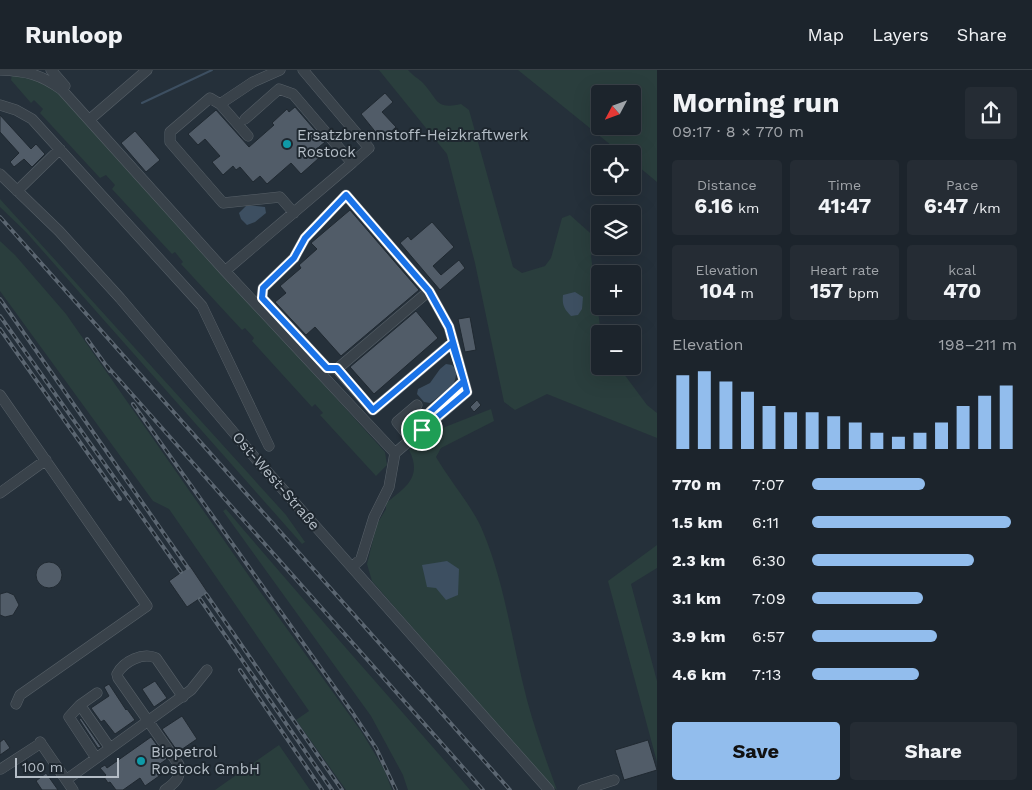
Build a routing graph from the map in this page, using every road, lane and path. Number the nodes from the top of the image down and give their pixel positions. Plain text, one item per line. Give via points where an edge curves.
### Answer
1 (0, 70) edge
2 (12, 70) edge
3 (51, 70) edge
4 (147, 70) edge
5 (280, 70) edge
6 (303, 70) edge
7 (72, 101) junction
8 (220, 104) junction
9 (0, 105) edge
10 (245, 119) dead end
11 (89, 120) junction
12 (248, 136) dead end
13 (60, 149) junction
14 (352, 163) junction
15 (0, 174) edge
16 (17, 191) junction
17 (294, 213) junction
18 (225, 271) junction
19 (429, 291) junction
20 (452, 343) junction
21 (337, 368) junction
22 (0, 395) edge
23 (417, 405) dead end
24 (411, 439) junction
25 (269, 446) dead end
26 (395, 453) junction
27 (46, 460) junction
28 (0, 492) edge
29 (352, 567) junction
30 (207, 670) dead end
31 (98, 693) dead end
32 (183, 696) junction
33 (16, 704) dead end
34 (80, 705) junction
35 (148, 721) junction
36 (110, 748) junction
37 (96, 758) junction
38 (1, 769) edge
39 (66, 780) junction
40 (614, 780) dead end
41 (74, 790) edge
42 (165, 790) edge
43 (549, 790) edge
44 (583, 790) edge

1 - 2 street
2 - 7 street via 31,72 50,81
3 - 7 street via 73,95
4 - 11 street
5 - 8 street via 253,82
6 - 14 street via 369,148
7 - 11 street
8 - 12 street
8 - 17 street via 210,98 170,132 170,142 223,203 280,197
9 - 13 street via 32,119
10 - 14 street via 279,89 293,94
11 - 18 street
13 - 16 street
13 - 25 street via 202,306
14 - 17 street
15 - 16 street, Ost-West-Straße
16 - 29 street, Ost-West-Straße via 59,231 120,298
17 - 18 street
18 - 26 street
19 - 20 street via 449,327
19 - 21 street
19 - 21 street via 346,195 305,238 294,258 263,288 262,298 327,368
20 - 21 street via 373,410
20 - 24 street via 467,392
22 - 27 street
23 - 24 street via 397,422
24 - 26 street
26 - 29 street via 388,487 374,517 361,559
27 - 28 street
27 - 33 street via 147,606 20,695
29 - 43 street, Ost-West-Straße
30 - 32 street
31 - 34 street
32 - 35 street
32 - 35 street via 156,658 150,655 137,657 117,674
34 - 36 street
34 - 37 street via 69,717
35 - 36 street
35 - 42 street via 179,765 179,778
36 - 37 street
37 - 39 street
38 - 39 street via 41,743
39 - 41 street
40 - 44 street

